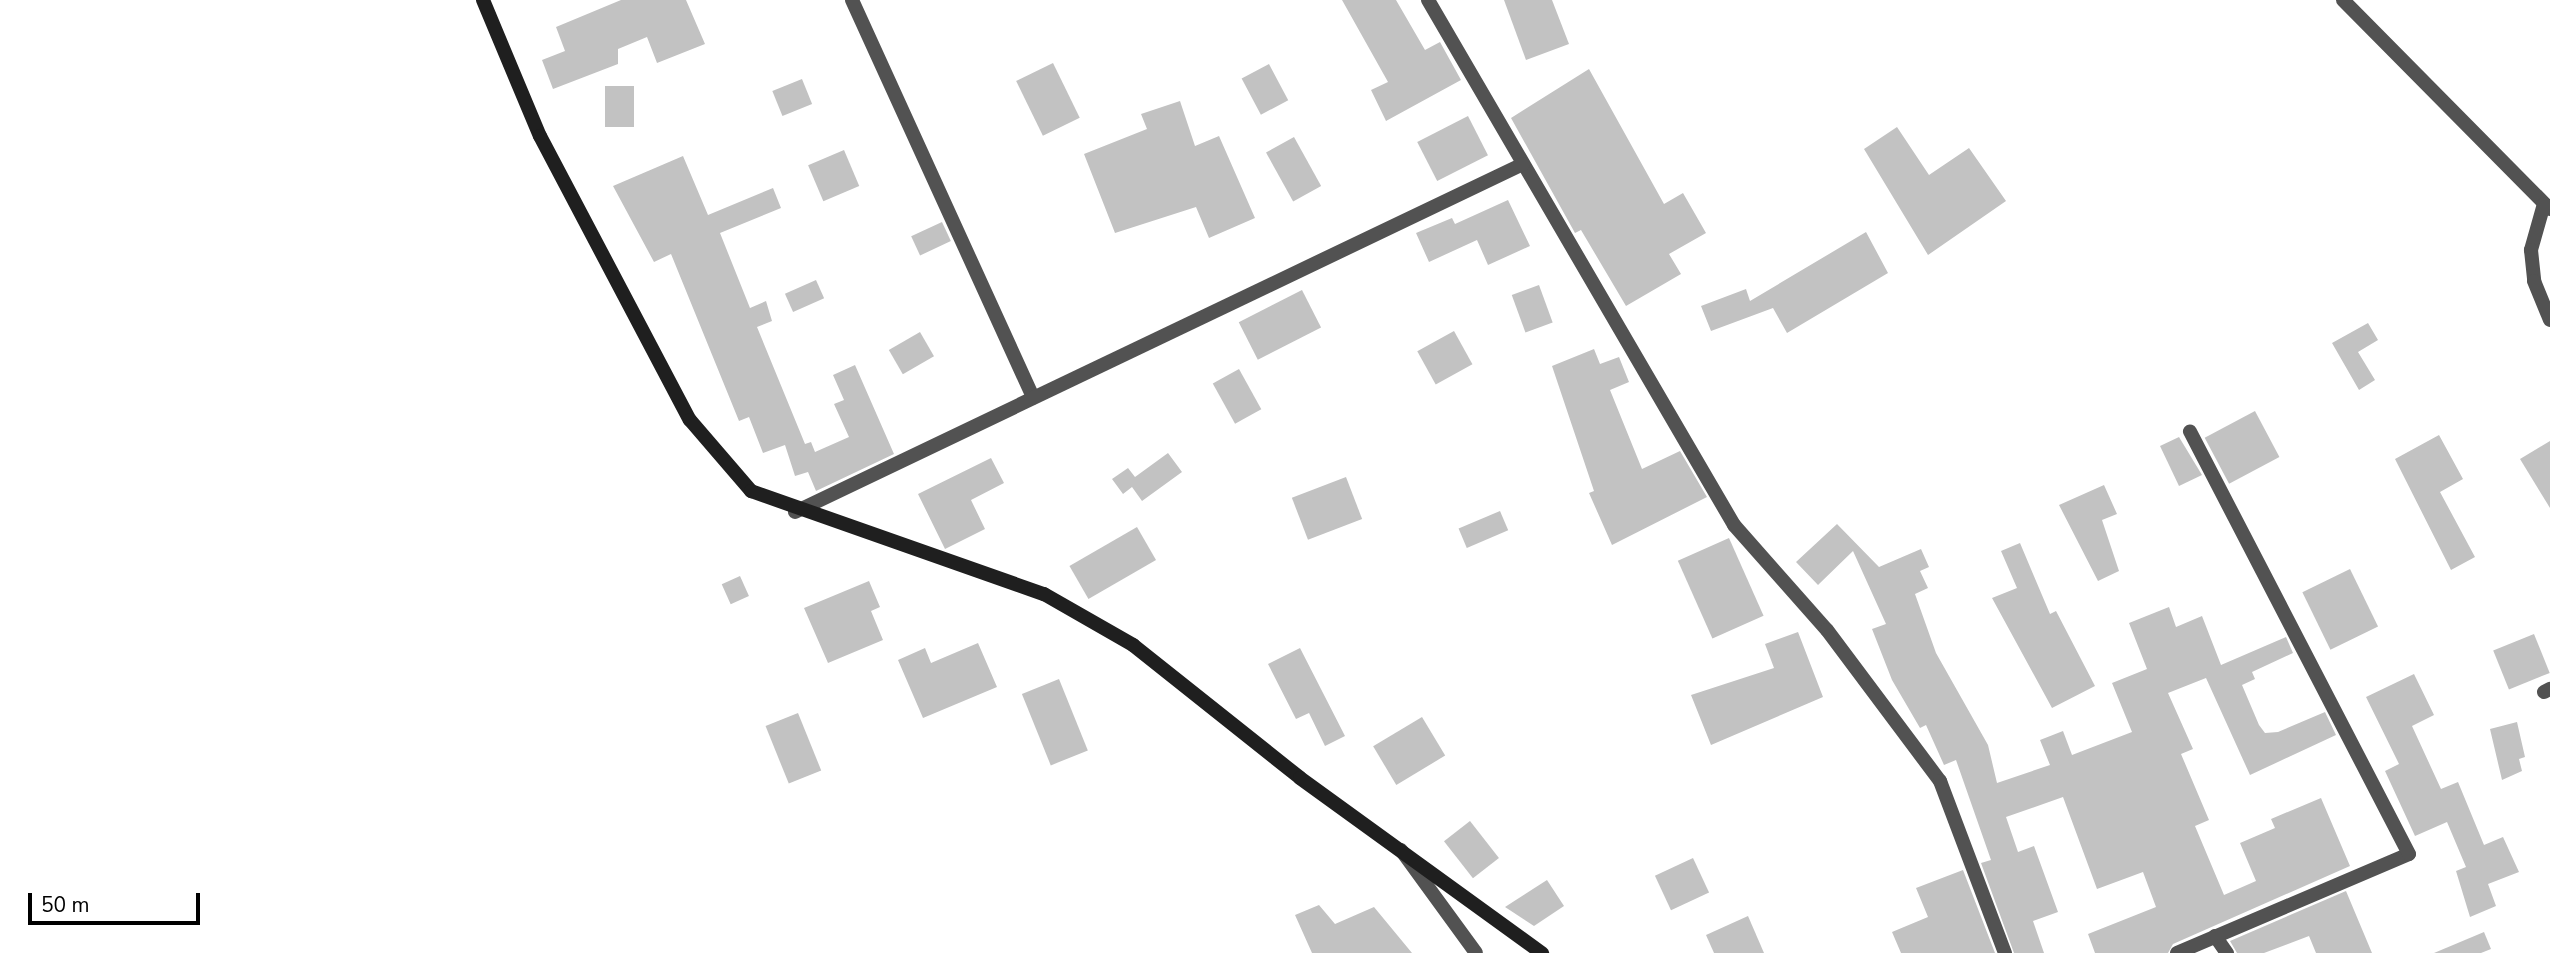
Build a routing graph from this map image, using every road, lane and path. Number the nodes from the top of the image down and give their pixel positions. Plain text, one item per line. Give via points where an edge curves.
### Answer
1 (483, 0) edge
2 (852, 0) edge
3 (1428, 0) edge
4 (2343, 0) edge
5 (1523, 163) junction
6 (2547, 207) edge
7 (2550, 320) edge
8 (1033, 398) junction
9 (2190, 431) dead end
10 (795, 512) junction
11 (1401, 850) junction
12 (2215, 936) junction
13 (1476, 953) edge
14 (1542, 953) edge
15 (2005, 953) edge
16 (2177, 953) edge
17 (2227, 953) edge

1 - 10 street via 540,136 690,420 751,491
2 - 8 street
3 - 5 street
4 - 6 street
5 - 8 street
5 - 15 street via 1734,526 1827,630 1940,781
6 - 7 street via 2531,250 2534,281
8 - 10 street
9 - 12 street via 2409,854
10 - 11 street via 925,548 1044,594 1133,645
11 - 13 street via 1413,876
11 - 14 street
12 - 16 street
12 - 17 street

